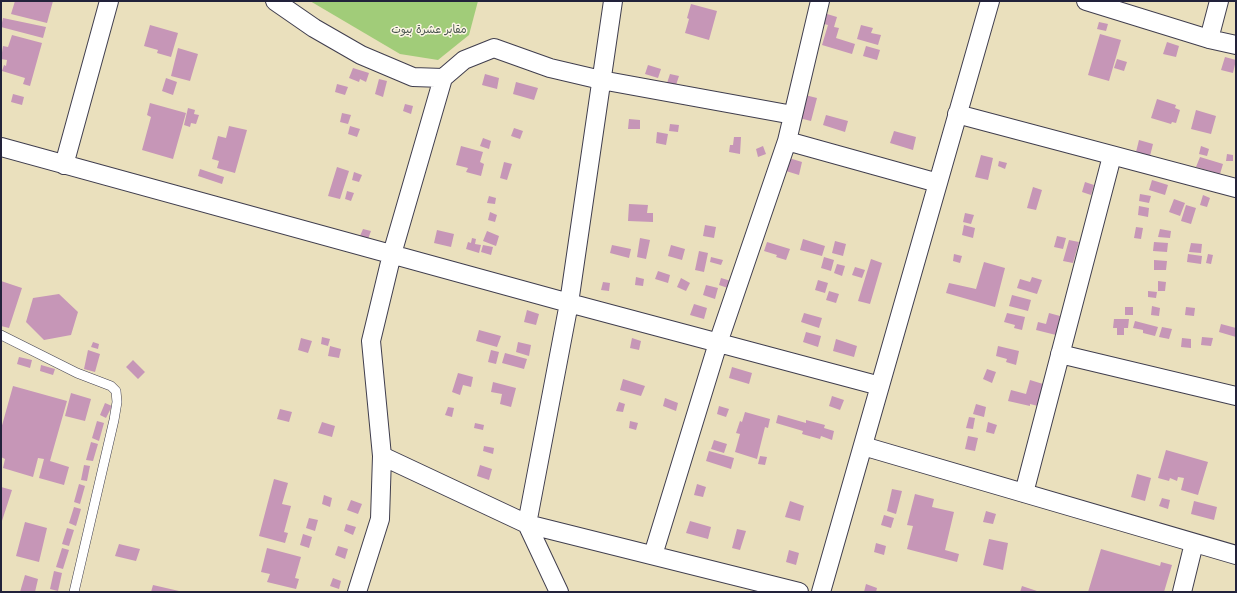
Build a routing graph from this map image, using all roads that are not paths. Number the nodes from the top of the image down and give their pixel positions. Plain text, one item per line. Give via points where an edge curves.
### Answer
1 (109, 1) edge
2 (275, 1) edge
3 (613, 1) edge
4 (820, 1) edge
5 (990, 1) edge
6 (1086, 1) edge
7 (1219, 1) edge
8 (1209, 39) junction
9 (1236, 45) edge
10 (443, 78) junction
11 (601, 80) junction
12 (957, 114) junction
13 (793, 115) junction
14 (787, 140) junction
15 (1, 146) edge
16 (1112, 156) junction
17 (64, 165) junction
18 (938, 183) junction
19 (1236, 188) edge
20 (392, 254) junction
21 (569, 303) junction
22 (1, 336) edge
23 (718, 343) junction
24 (1060, 354) junction
25 (880, 386) junction
26 (1235, 393) edge
27 (863, 446) junction
28 (382, 456) junction
29 (1024, 493) junction
30 (527, 524) junction
31 (1194, 543) junction
32 (653, 555) junction
33 (1236, 555) edge
34 (74, 592) edge
35 (357, 592) edge
36 (558, 592) edge
37 (799, 592) edge
38 (821, 592) edge
39 (1182, 592) edge

1 - 17 street
2 - 10 street via 314,28 361,54 413,78
3 - 11 street
4 - 13 street
5 - 12 street
6 - 8 street
7 - 8 street
8 - 9 street
10 - 11 street via 464,60 494,48 550,68
10 - 20 street
11 - 13 street
11 - 21 street
12 - 16 street
12 - 18 street
13 - 14 street
14 - 18 street
14 - 23 street
15 - 17 street
16 - 19 street
16 - 24 street
17 - 20 street
18 - 25 street
20 - 21 street
20 - 28 street via 371,341
21 - 23 street
21 - 30 street
22 - 34 lane via 111,386 116,391 114,420
23 - 25 street
23 - 32 street
24 - 26 street
24 - 29 street
25 - 27 street
27 - 29 street
27 - 38 street
28 - 30 street
28 - 35 street via 380,519
29 - 31 street
30 - 32 street
30 - 36 street
31 - 33 street
31 - 39 street
32 - 37 street

